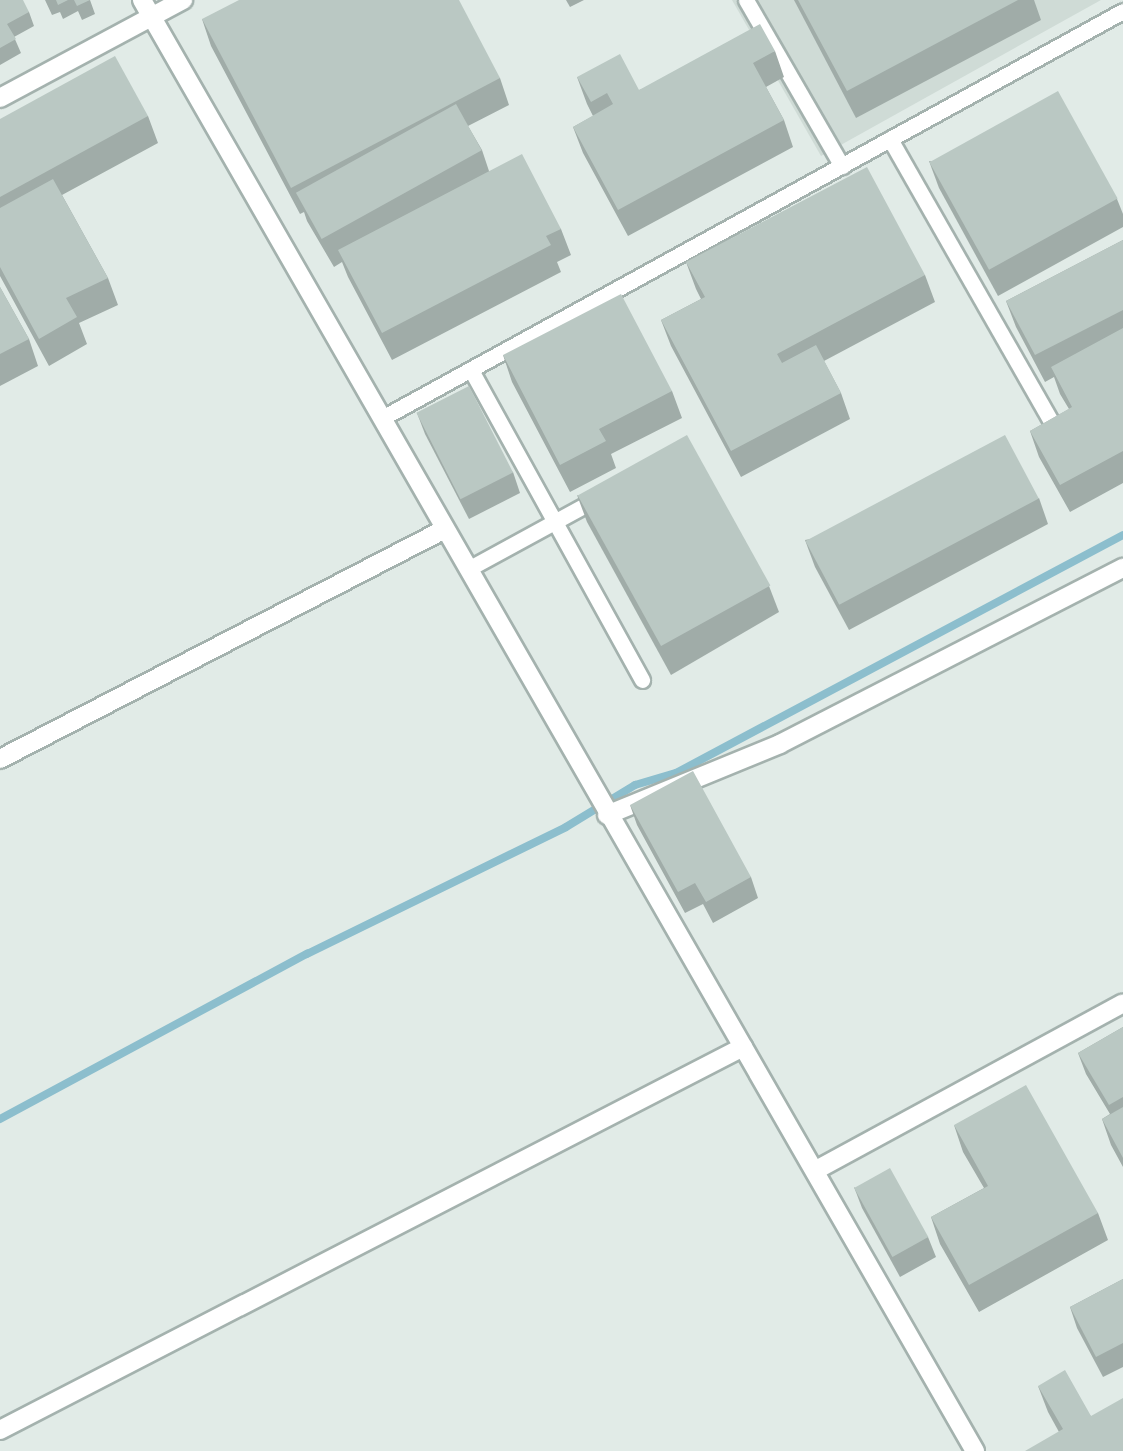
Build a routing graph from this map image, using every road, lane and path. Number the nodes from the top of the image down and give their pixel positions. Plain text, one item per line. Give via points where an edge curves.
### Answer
1 (142, 0) edge
2 (183, 0) edge
3 (746, 0) edge
4 (1123, 11) edge
5 (151, 17) junction
6 (0, 98) edge
7 (890, 140) junction
8 (842, 166) junction
9 (471, 370) junction
10 (382, 418) junction
11 (1057, 432) edge
12 (598, 498) edge
13 (554, 520) junction
14 (445, 529) junction
15 (1123, 568) edge
16 (468, 569) junction
17 (642, 680) dead end
18 (0, 759) edge
19 (607, 815) junction
20 (1123, 1003) edge
21 (743, 1047) junction
22 (816, 1170) junction
23 (0, 1430) edge
24 (975, 1451) edge

1 - 5 street
2 - 5 street
3 - 8 lane
4 - 7 lane
5 - 6 street
5 - 10 street
7 - 8 lane
7 - 11 lane
8 - 9 lane
9 - 10 lane
9 - 13 lane
10 - 14 street
12 - 13 lane
13 - 16 lane
13 - 17 lane
14 - 16 street
14 - 18 street
15 - 19 street via 780,744
16 - 19 street
19 - 21 street
20 - 22 street
21 - 22 street
21 - 23 street
22 - 24 street

